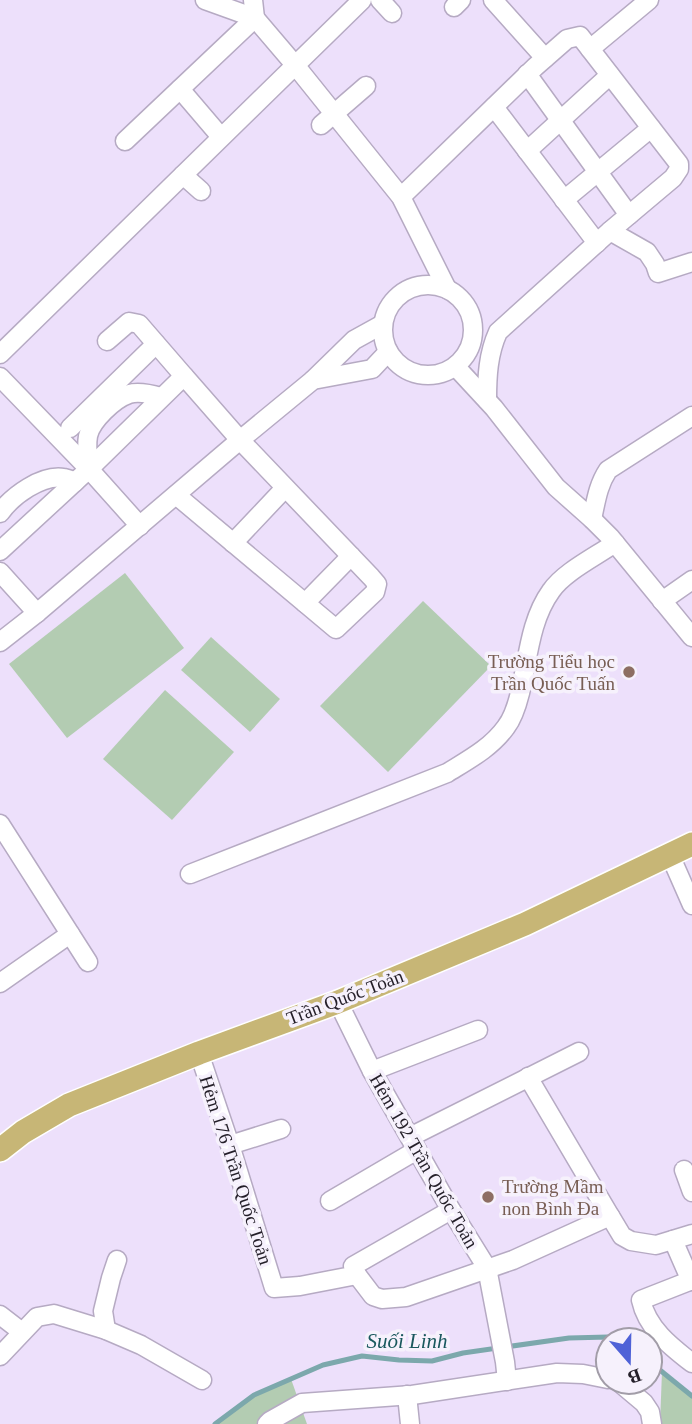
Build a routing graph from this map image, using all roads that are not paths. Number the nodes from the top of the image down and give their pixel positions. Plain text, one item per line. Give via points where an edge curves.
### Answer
1 (205, 0) edge
2 (362, 0) edge
3 (493, 0) edge
4 (649, 0) edge
5 (254, 9) edge
6 (590, 50) junction
7 (545, 58) junction
8 (295, 65) junction
9 (527, 74) junction
10 (610, 75) junction
11 (366, 86) dead end
12 (180, 89) junction
13 (494, 107) junction
14 (328, 119) junction
15 (561, 120) junction
16 (651, 128) junction
17 (221, 137) junction
18 (125, 141) dead end
19 (527, 151) junction
20 (598, 172) junction
21 (183, 175) junction
22 (201, 191) dead end
23 (401, 197) junction
24 (564, 200) junction
25 (629, 215) junction
26 (603, 237) junction
27 (692, 262) edge
28 (447, 289) junction
29 (383, 324) junction
30 (107, 341) dead end
31 (156, 344) junction
32 (388, 352) junction
33 (0, 354) edge
34 (456, 367) junction
35 (184, 376) junction
36 (0, 377) edge
37 (313, 380) junction
38 (161, 397) junction
39 (487, 400) junction
40 (692, 416) edge
41 (69, 428) dead end
42 (240, 440) junction
43 (89, 469) junction
44 (75, 482) junction
45 (285, 488) junction
46 (176, 495) junction
47 (0, 513) edge
48 (592, 519) junction
49 (140, 526) junction
50 (233, 543) junction
51 (615, 543) junction
52 (0, 551) edge
53 (351, 556) junction
54 (0, 572) edge
55 (692, 580) edge
56 (662, 601) junction
57 (305, 603) junction
58 (37, 613) junction
59 (692, 637) edge
60 (0, 642) edge
61 (0, 824) edge
62 (692, 844) edge
63 (670, 855) junction
64 (190, 874) dead end
65 (692, 905) edge
66 (70, 934) junction
67 (88, 962) dead end
68 (0, 983) edge
69 (338, 1002) junction
70 (478, 1030) dead end
71 (579, 1052) dead end
72 (199, 1053) junction
73 (372, 1071) junction
74 (528, 1077) junction
75 (281, 1129) dead end
76 (413, 1144) junction
77 (230, 1145) junction
78 (0, 1150) edge
79 (684, 1170) dead end
80 (692, 1192) edge
81 (330, 1201) dead end
82 (451, 1210) junction
83 (610, 1216) junction
84 (692, 1234) edge
85 (673, 1240) junction
86 (117, 1260) dead end
87 (487, 1268) junction
88 (357, 1275) junction
89 (691, 1281) edge
90 (0, 1315) edge
91 (106, 1330) junction
92 (22, 1332) junction
93 (0, 1356) edge
94 (692, 1363) edge
95 (594, 1377) edge
96 (202, 1380) dead end
97 (508, 1381) junction
98 (407, 1395) junction
99 (636, 1396) edge
100 (267, 1424) edge
101 (410, 1424) edge
102 (652, 1424) edge

1 - 5 street
2 - 8 street
3 - 7 street
4 - 6 street
5 - 8 street
5 - 12 street
6 - 7 street via 580,36 574,36
6 - 10 street
7 - 9 street
8 - 14 street
8 - 17 street
9 - 13 street
9 - 15 street
10 - 15 street
10 - 16 street
11 - 14 street
12 - 17 street
12 - 18 street
13 - 19 street
13 - 23 street
14 - 23 street
15 - 19 street
15 - 20 street
16 - 20 street
16 - 25 street via 679,169
17 - 21 street
19 - 24 street
20 - 24 street
20 - 25 street
21 - 22 street
21 - 33 street
23 - 28 street
24 - 26 street
25 - 26 street
26 - 27 street via 648,252 658,273
26 - 39 street via 498,332 488,370
28 - 29 street via 426,285 406,290 395,299
28 - 34 street via 469,310 474,325 473,341
29 - 32 street
29 - 37 street via 354,340
30 - 31 street via 123,325 134,322
31 - 35 street
31 - 41 street
32 - 34 street via 398,364 426,376
32 - 37 street via 372,369
34 - 39 street
35 - 38 street
35 - 42 street
36 - 43 street
37 - 42 street
38 - 43 street
38 - 43 street via 130,393 113,403 88,433
39 - 48 street via 556,487
40 - 48 street via 608,470 601,480
42 - 45 street
42 - 46 street
43 - 44 street
43 - 49 street
44 - 47 street via 62,477 34,484
44 - 52 street
45 - 50 street
45 - 53 street
46 - 49 street
46 - 50 street
48 - 51 street
49 - 58 street
50 - 57 street
51 - 56 street
51 - 64 street via 559,580 550,592 531,637 516,707 506,727 484,750 447,773
53 - 57 street
53 - 57 street via 377,584 375,592 336,629
54 - 58 street
55 - 56 street
56 - 59 street
58 - 60 street
61 - 66 street
62 - 63 main road, Trần Quốc Toản
63 - 65 street
63 - 69 main road, Trần Quốc Toản via 525,924
66 - 67 street
66 - 68 street
69 - 72 main road, Trần Quốc Toản
69 - 73 street, Hẻm 192 Trần Quốc Toản
70 - 73 street
71 - 74 street
72 - 77 street, Hẻm 176 Trần Quốc Toản
72 - 78 main road, Trần Quốc Toản via 69,1105
73 - 76 street, Hẻm 192 Trần Quốc Toản
74 - 76 street
74 - 83 street
75 - 77 street
76 - 81 street via 375,1176
76 - 82 street, Hẻm 192 Trần Quốc Toản
77 - 88 street, Hẻm 176 Trần Quốc Toản via 274,1288
79 - 80 street
82 - 87 street, Hẻm 192 Trần Quốc Toản
82 - 88 street via 353,1266
83 - 85 street via 622,1236 631,1241 656,1245
83 - 87 street
84 - 85 street
85 - 89 street
86 - 91 street via 103,1311
87 - 88 street via 391,1299 373,1296
87 - 97 street, Hẻm 192 Trần Quốc Toản
89 - 94 street via 641,1300 648,1321
90 - 92 street
91 - 92 street via 54,1314 37,1317
91 - 96 street
92 - 93 street
95 - 97 street via 557,1373
97 - 98 street
98 - 100 street via 302,1403
98 - 101 street
99 - 102 street via 650,1412

